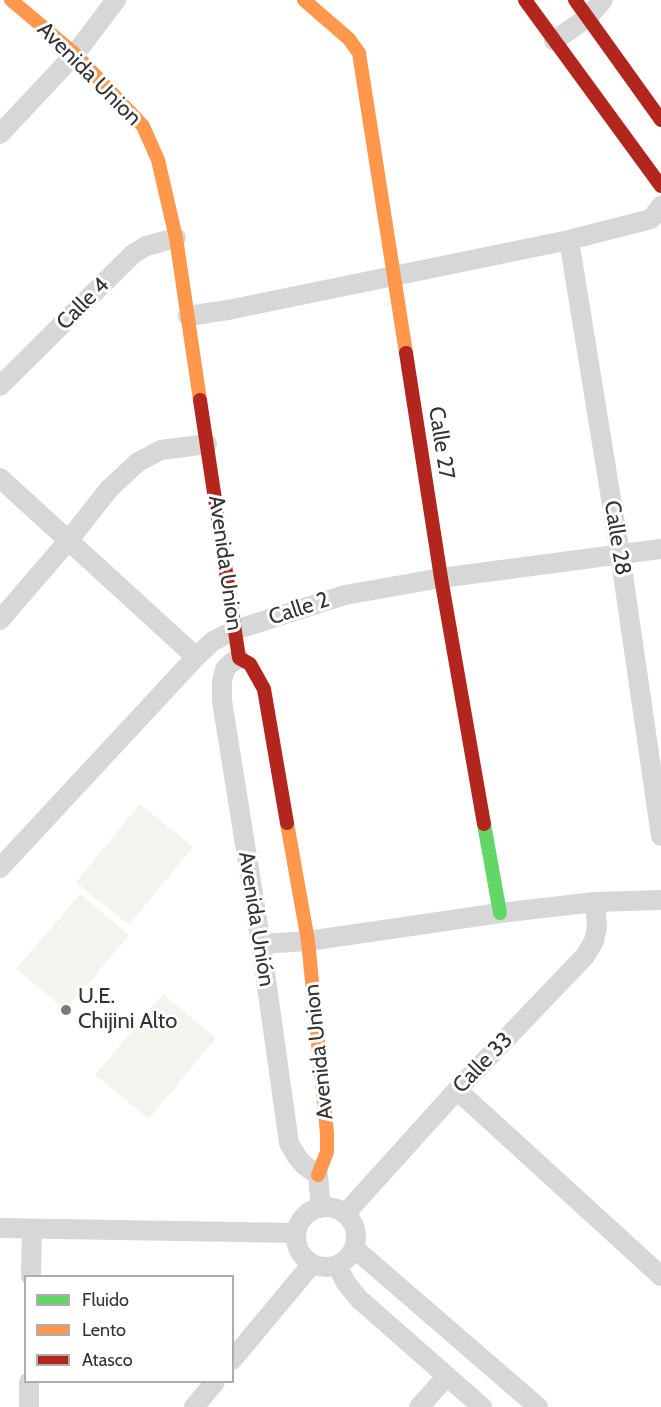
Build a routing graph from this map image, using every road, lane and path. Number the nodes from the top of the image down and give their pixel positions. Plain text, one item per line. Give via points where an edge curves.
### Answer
1 (10, 0) edge
2 (116, 0) edge
3 (304, 0) edge
4 (525, 0) edge
5 (575, 0) edge
6 (603, 0) edge
7 (588, 17) junction
8 (554, 41) junction
9 (75, 54) junction
10 (661, 120) edge
11 (0, 134) edge
12 (661, 186) edge
13 (661, 206) edge
14 (176, 238) junction
15 (569, 240) junction
16 (393, 276) junction
17 (188, 316) junction
18 (0, 386) edge
19 (207, 444) junction
20 (0, 478) edge
21 (68, 541) junction
22 (661, 549) edge
23 (620, 554) junction
24 (441, 579) junction
25 (0, 620) edge
26 (235, 630) junction
27 (196, 657) junction
28 (239, 658) junction
29 (661, 836) edge
30 (0, 868) edge
31 (661, 900) edge
32 (596, 902) junction
33 (500, 913) junction
34 (308, 941) junction
35 (261, 944) junction
36 (457, 1090) junction
37 (318, 1175) junction
38 (321, 1208) junction
39 (345, 1214) junction
40 (0, 1228) edge
41 (32, 1229) junction
42 (296, 1233) junction
43 (354, 1248) junction
44 (312, 1264) junction
45 (337, 1265) junction
46 (31, 1275) edge
47 (661, 1276) edge
48 (234, 1358) edge
49 (447, 1376) junction
50 (29, 1383) edge
51 (214, 1383) edge
52 (29, 1407) edge
53 (194, 1407) edge
54 (419, 1407) edge
55 (482, 1407) edge
56 (538, 1407) edge

1 - 9 street, Avenida Union
2 - 9 street
3 - 16 street, Calle 27 via 359,52
4 - 8 street
5 - 7 street
6 - 7 street
7 - 8 street
7 - 10 street
8 - 12 street
9 - 11 street
9 - 14 street, Avenida Union via 144,126 158,160
13 - 15 street via 651,219
14 - 17 street, Avenida Union
14 - 18 street, Calle 4 via 133,254
15 - 16 street
15 - 23 street, Calle 28
16 - 17 street
16 - 24 street, Calle 27
17 - 19 street, Avenida Union
19 - 21 street via 161,450 138,462 109,489
19 - 26 street, Avenida Union
20 - 21 street
21 - 25 street
21 - 27 street
22 - 23 street, Calle 2
23 - 24 street, Calle 2
23 - 29 street, Calle 28
24 - 26 street, Calle 2 via 345,594
24 - 33 street, Calle 27
26 - 27 street, Calle 2 via 213,641
26 - 28 street, Avenida Union
27 - 30 street, Calle 2
28 - 34 street, Avenida Union via 250,664 264,689
28 - 35 street, Avenida Unión via 225,669 222,701
31 - 32 street
32 - 33 street
32 - 36 street, Calle 33 via 597,927 585,956
33 - 34 street
34 - 35 street
34 - 37 street, Avenida Union via 327,1133 327,1152
35 - 37 street, Avenida Unión via 289,1143 304,1165
36 - 39 street, Calle 33
36 - 47 street
37 - 38 street
38 - 39 street via 330,1207
38 - 42 street via 305,1216
39 - 43 street via 356,1230
40 - 41 street
41 - 42 street
41 - 46 street
42 - 44 street via 299,1251
43 - 45 street
43 - 56 street
44 - 45 street via 328,1268
44 - 48 street
45 - 49 street via 359,1299
49 - 54 street
49 - 55 street
50 - 52 street
51 - 53 street

